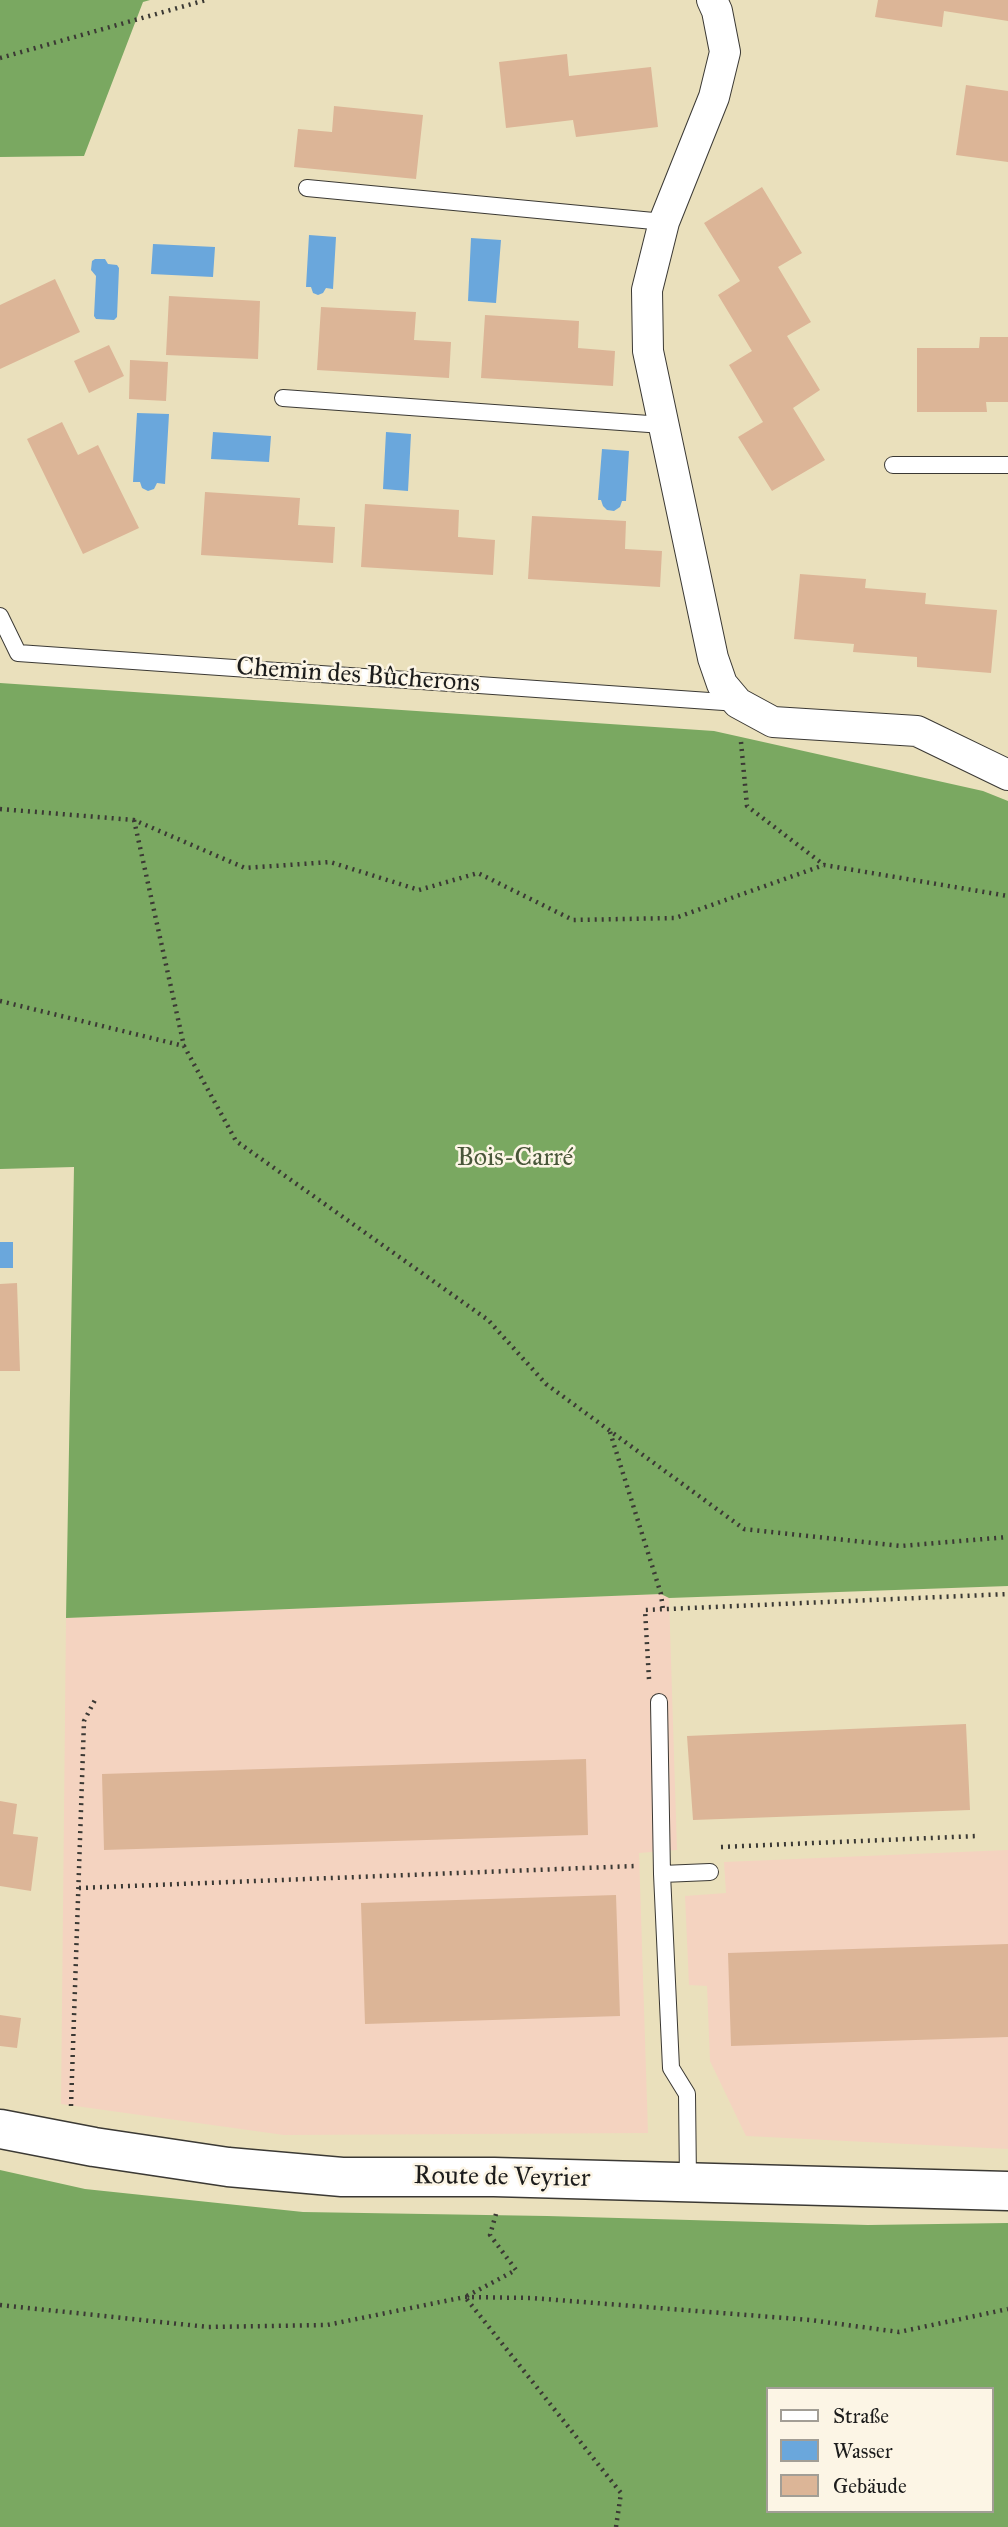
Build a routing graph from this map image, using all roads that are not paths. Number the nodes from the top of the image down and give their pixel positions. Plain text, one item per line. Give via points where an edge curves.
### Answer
1 (712, 0) edge
2 (307, 188) dead end
3 (664, 222) junction
4 (283, 398) dead end
5 (663, 425) junction
6 (893, 465) dead end
7 (1008, 465) edge
8 (0, 616) edge
9 (738, 703) junction
10 (1008, 775) edge
11 (659, 1702) road end
12 (662, 1870) junction
13 (710, 1872) dead end
14 (0, 2129) edge
15 (688, 2181) junction
16 (1008, 2191) edge

1 - 3 street, Chemin des Bûcherons via 725,52 713,97
2 - 3 lane
3 - 5 street, Chemin des Bûcherons via 647,290 648,351
4 - 5 lane
5 - 9 street, Chemin des Bûcherons via 713,658 722,684
6 - 7 lane
8 - 9 lane, Chemin des Bûcherons via 18,653
9 - 10 street, Chemin des Bûcherons via 773,722 917,731
11 - 12 lane
12 - 13 lane
12 - 15 lane via 671,2068 687,2094
14 - 15 street, Route de Veyrier via 228,2167 342,2177
15 - 16 street, Route de Veyrier

